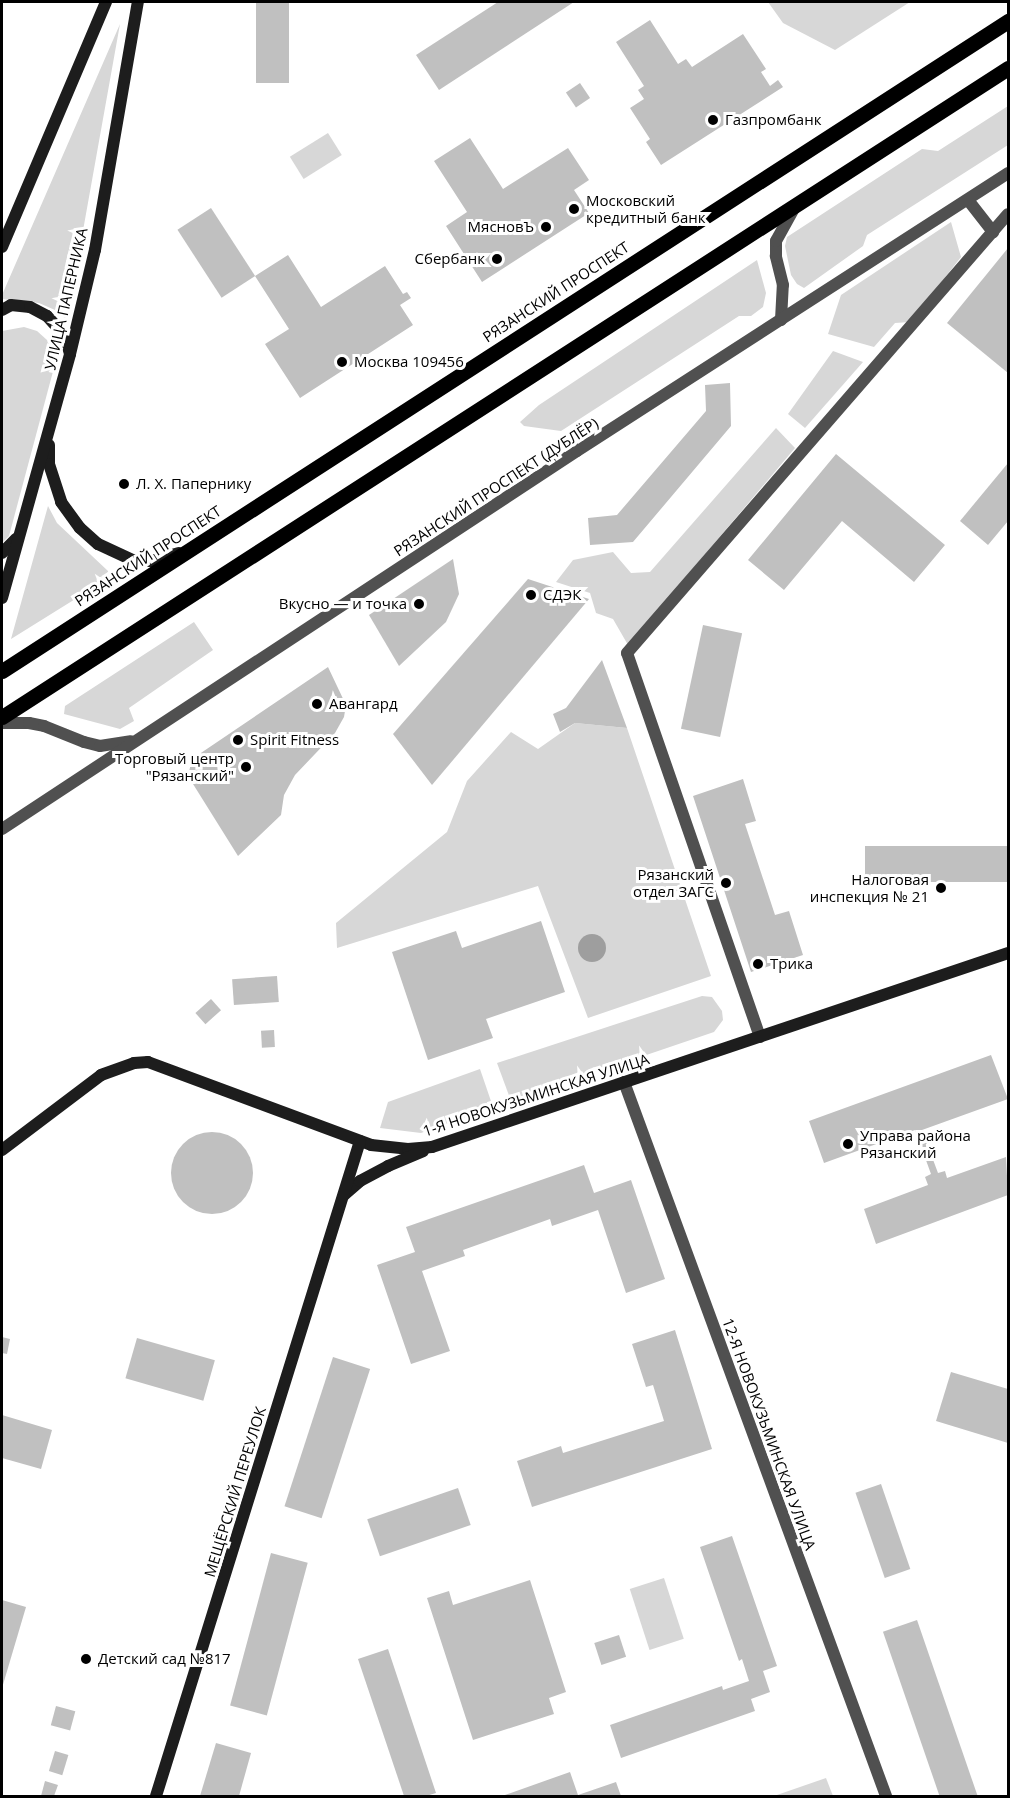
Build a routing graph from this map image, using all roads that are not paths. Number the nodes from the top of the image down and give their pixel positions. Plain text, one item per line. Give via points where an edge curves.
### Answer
1 (106, 2) edge
2 (138, 2) edge
3 (1008, 21) edge
4 (1008, 68) edge
5 (1008, 173) edge
6 (968, 200) junction
7 (796, 206) junction
8 (1008, 214) edge
9 (993, 232) junction
10 (2, 246) edge
11 (2, 310) edge
12 (781, 320) junction
13 (70, 354) junction
14 (49, 430) junction
15 (21, 533) junction
16 (192, 549) junction
17 (2, 553) edge
18 (2, 598) edge
19 (2, 671) edge
20 (2, 717) edge
21 (2, 723) edge
22 (139, 739) junction
23 (2, 829) edge
24 (1008, 952) edge
25 (760, 1037) junction
26 (624, 1082) junction
27 (360, 1141) junction
28 (432, 1148) junction
29 (2, 1150) edge
30 (344, 1196) junction
31 (156, 1797) edge
32 (886, 1797) edge

1 - 10 street
2 - 13 street, УЛИЦА ПАПЕРНИКА via 95,250
3 - 16 main road, РЯЗАНСКИЙ ПРОСПЕКТ
4 - 7 main road
5 - 6 street, РЯЗАНСКИЙ ПРОСПЕКТ (ДУБЛЁР)
6 - 9 street
6 - 12 street, РЯЗАНСКИЙ ПРОСПЕКТ (ДУБЛЁР)
7 - 12 street via 777,241 776,256 783,285
7 - 20 main road
8 - 9 street
9 - 25 street via 627,653
11 - 13 street via 11,305 30,307 47,316 64,335
12 - 22 street, РЯЗАНСКИЙ ПРОСПЕКТ (ДУБЛЁР)
13 - 14 street, УЛИЦА ПАПЕРНИКА
14 - 15 street, УЛИЦА ПАПЕРНИКА
14 - 16 street via 49,464 62,502 80,528 99,544 132,560 152,561
15 - 17 street
15 - 18 street, УЛИЦА ПАПЕРНИКА
16 - 19 main road, РЯЗАНСКИЙ ПРОСПЕКТ
21 - 22 street via 44,726 100,746
22 - 23 street, РЯЗАНСКИЙ ПРОСПЕКТ (ДУБЛЁР)
24 - 25 street, 1-Я НОВОКУЗЬМИНСКАЯ УЛИЦА
25 - 26 street, 1-Я НОВОКУЗЬМИНСКАЯ УЛИЦА
26 - 28 street, 1-Я НОВОКУЗЬМИНСКАЯ УЛИЦА
26 - 32 street, 12-Я НОВОКУЗЬМИНСКАЯ УЛИЦА
27 - 28 street, 1-Я НОВОКУЗЬМИНСКАЯ УЛИЦА via 408,1149
27 - 29 street, 1-Я НОВОКУЗЬМИНСКАЯ УЛИЦА via 148,1062 101,1074
27 - 30 street, МЕЩЁРСКИЙ ПЕРЕУЛОК
28 - 30 street via 388,1166
30 - 31 street, МЕЩЁРСКИЙ ПЕРЕУЛОК

